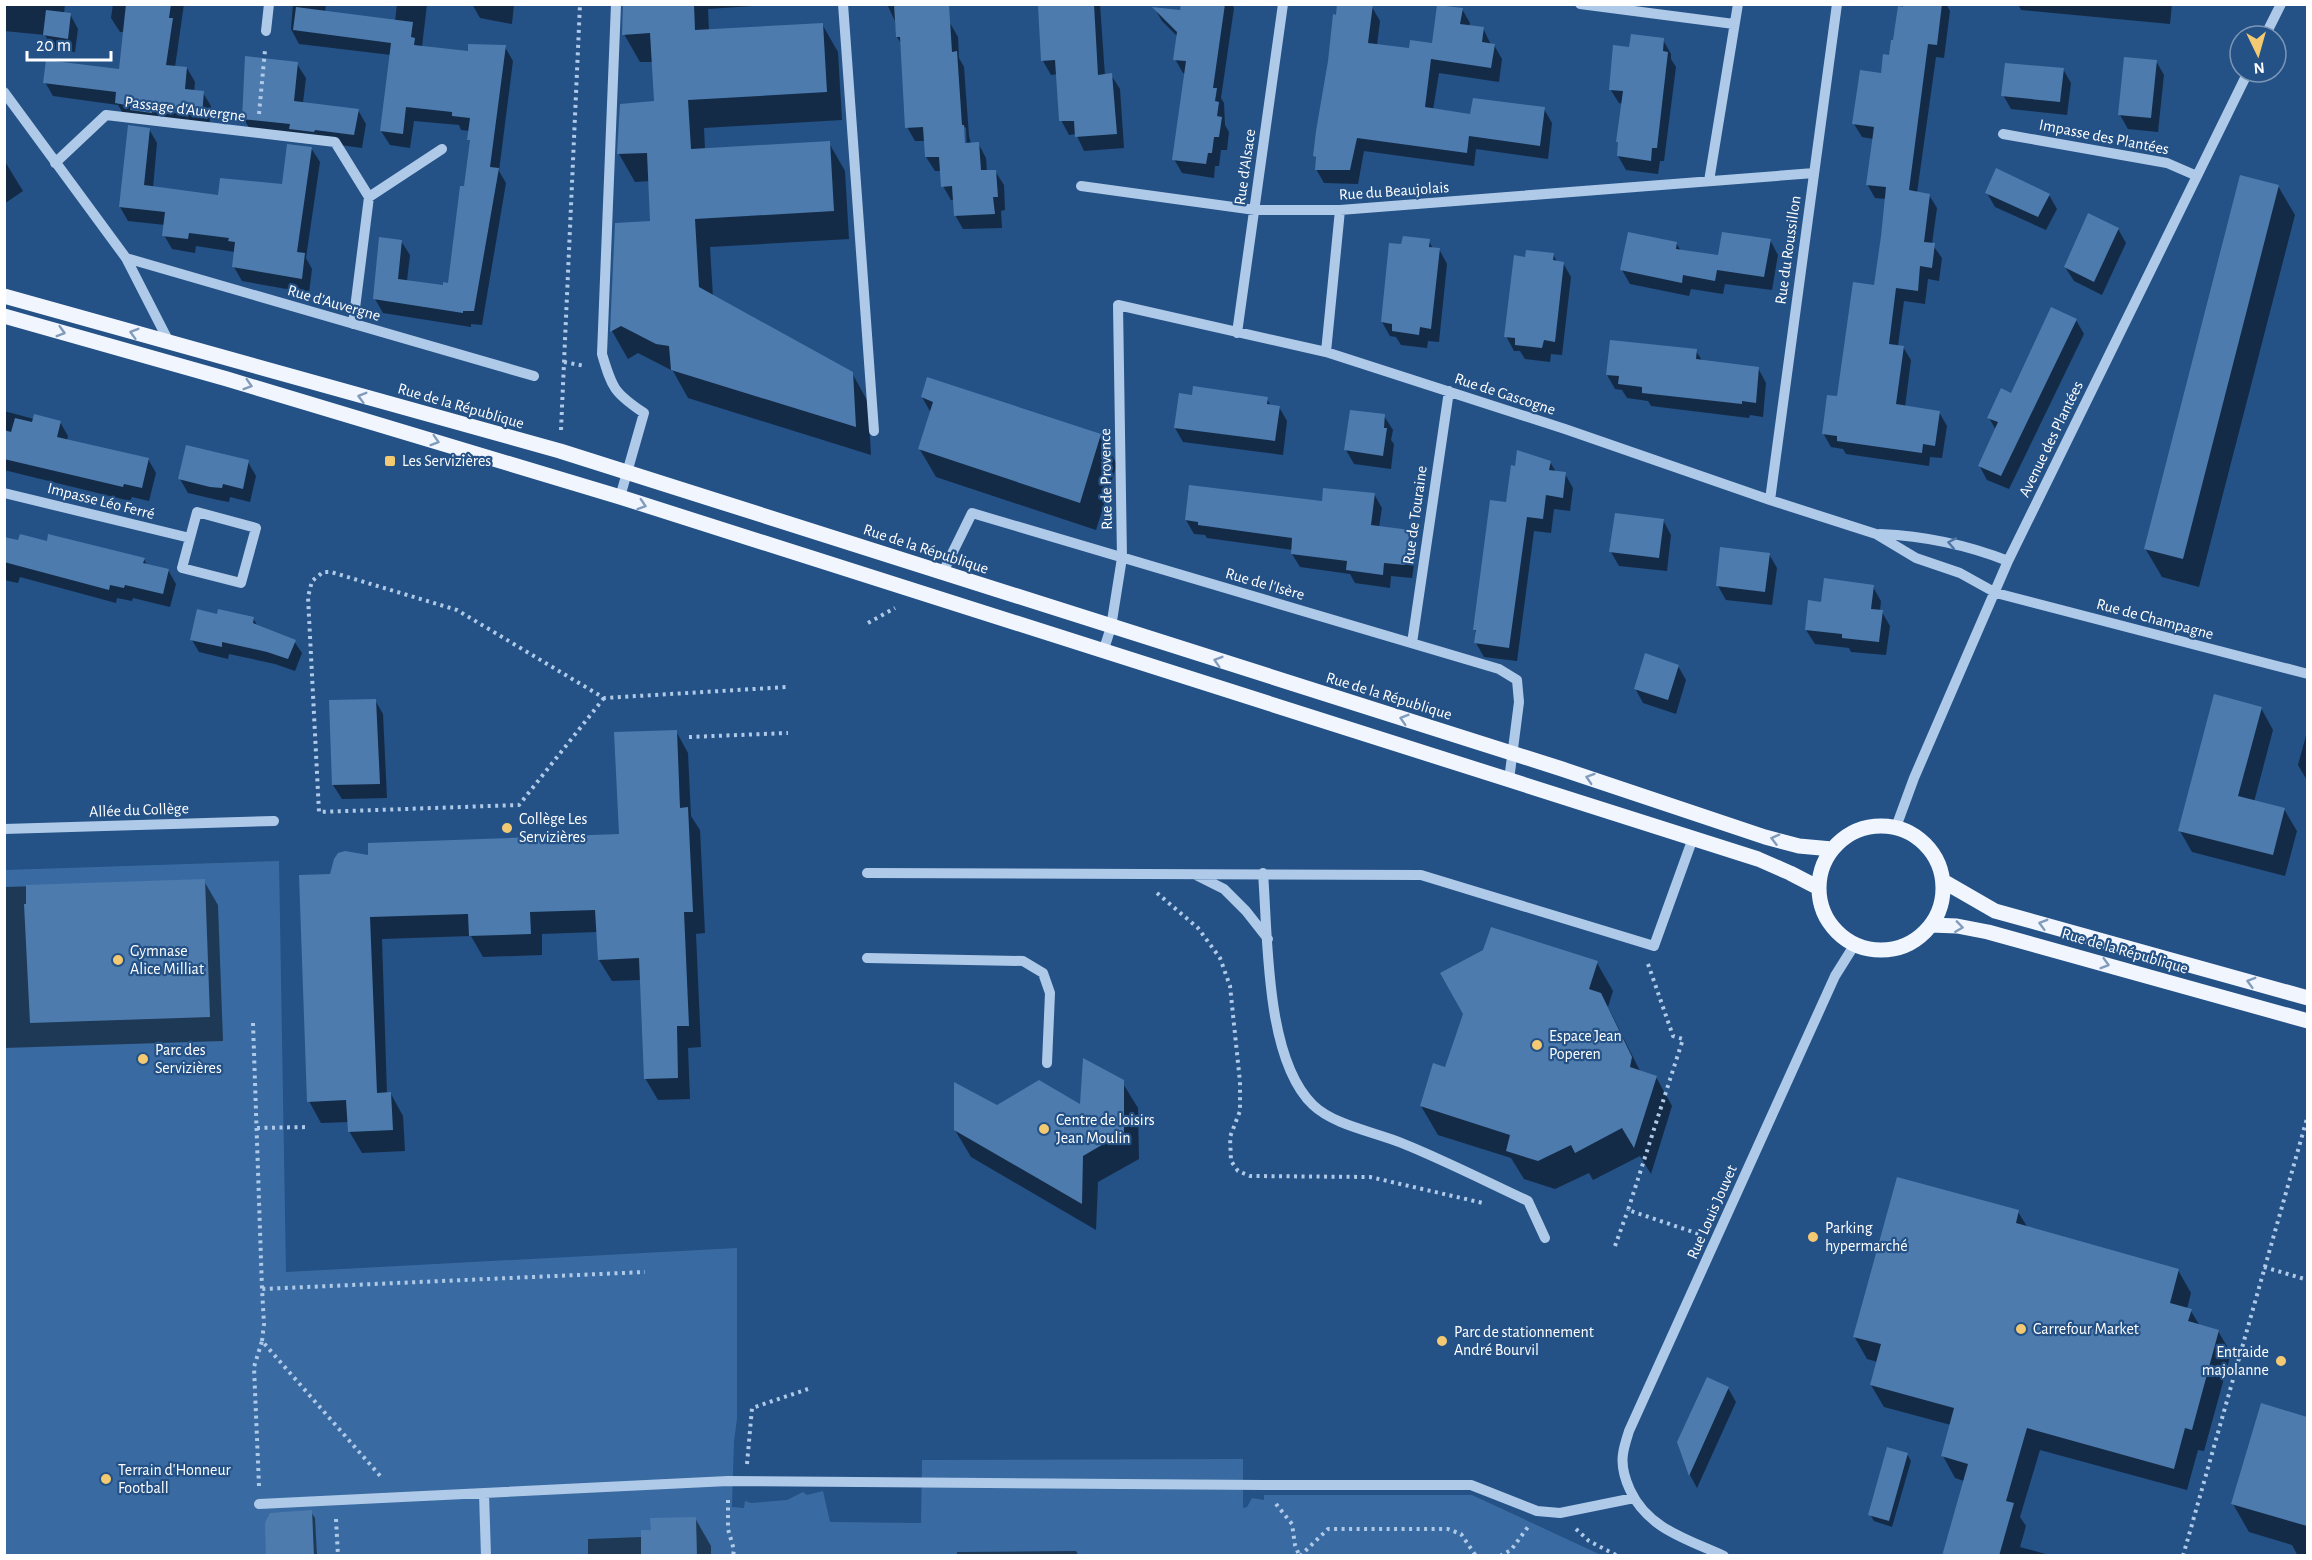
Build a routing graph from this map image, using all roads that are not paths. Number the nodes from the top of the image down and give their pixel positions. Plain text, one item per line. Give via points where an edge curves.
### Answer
1 (269, 4) edge
2 (615, 4) edge
3 (843, 4) edge
4 (1283, 4) edge
5 (1580, 4) edge
6 (1738, 4) edge
7 (1836, 4) edge
8 (2281, 4) edge
9 (1734, 24) junction
10 (2271, 24) edge
11 (266, 31) road end
12 (2242, 84) edge
13 (4, 92) edge
14 (2003, 134) dead end
15 (442, 149) dead end
16 (55, 163) junction
17 (1814, 173) junction
18 (2197, 176) junction
19 (1709, 181) junction
20 (1081, 186) dead end
21 (369, 197) junction
22 (1255, 210) junction
23 (1340, 210) junction
24 (126, 258) junction
25 (4, 296) edge
26 (1118, 304) joint
27 (4, 316) edge
28 (353, 324) junction
29 (1237, 333) junction
30 (169, 342) junction
31 (1326, 352) junction
32 (534, 376) dead end
33 (1449, 391) junction
34 (874, 431) dead end
35 (507, 437) junction
36 (500, 461) junction
37 (627, 473) junction
38 (4, 493) edge
39 (620, 497) junction
40 (1770, 500) junction
41 (1876, 534) junction
42 (190, 538) junction
43 (1122, 558) junction
44 (2008, 561) junction
45 (942, 574) junction
46 (1996, 593) junction
47 (1110, 627) junction
48 (1412, 643) junction
49 (1103, 652) junction
50 (2307, 674) edge
51 (1512, 753) junction
52 (1509, 780) junction
53 (274, 820) dead end
54 (1896, 827) junction
55 (4, 829) edge
56 (1693, 838) junction
57 (1832, 849) junction
58 (867, 873) dead end
59 (1191, 873) junction
60 (1263, 873) junction
61 (1943, 881) junction
62 (1819, 888) junction
63 (1931, 925) junction
64 (1268, 940) junction
65 (1856, 944) junction
66 (867, 958) dead end
67 (2307, 998) edge
68 (2307, 1021) edge
69 (1047, 1063) dead end
70 (1545, 1238) dead end
71 (484, 1493) junction
72 (1634, 1498) junction
73 (259, 1504) road end
74 (486, 1556) edge
75 (1724, 1556) edge

1 - 11 street
2 - 37 street via 602,354 612,386 621,398 644,413
3 - 34 street
4 - 22 street, Rue d'Alsace
5 - 9 street
6 - 9 street
7 - 17 street, Rue du Roussillon
8 - 10 street
9 - 19 street
12 - 18 street, Avenue des Plantées
13 - 16 street
14 - 18 street, Impasse des Plantées via 2167,163
15 - 21 street
16 - 21 street, Passage d'Auvergne via 106,115 335,142
16 - 24 street
17 - 19 street, Rue du Beaujolais
17 - 40 street, Rue du Roussillon
18 - 44 street, Avenue des Plantées
19 - 23 street, Rue du Beaujolais
20 - 22 street, Rue du Beaujolais
21 - 28 street
22 - 23 street, Rue du Beaujolais
22 - 29 street, Rue d'Alsace
23 - 31 street
24 - 28 street, Rue d'Auvergne
24 - 30 street
30 -> 25 main road, Rue de la République
26 - 29 street, Rue de Gascogne
26 - 43 street, Rue de Provence
27 -> 36 main road
28 - 32 street, Rue d'Auvergne
29 - 31 street, Rue de Gascogne
35 -> 30 main road, Rue de la République
31 - 33 street, Rue de Gascogne
33 - 40 street, Rue de Gascogne
33 - 48 street, Rue de Touraine
35 - 36 main road
35 - 37 main road, Rue de la République
36 - 39 main road
37 - 39 street
37 - 45 main road, Rue de la République
38 - 42 street, Impasse Léo Ferré
39 -> 49 main road
40 - 41 street, Rue de Gascogne
44 -> 41 street, Rue de Gascogne via 1971,547 1912,535
41 - 46 street, Rue de Gascogne via 1916,558 1960,573
42 - 42 street via 183,568 241,583 256,528 197,512
43 - 45 street, Rue de l'Isère via 972,513
43 - 47 street, Rue de Provence
43 - 48 street, Rue de l'Isère
44 - 46 street, Avenue des Plantées
45 - 47 main road, Rue de la République
46 - 50 street, Rue de Champagne
46 - 54 street, Avenue des Plantées via 1937,722
47 - 49 street, Rue de Provence
51 -> 47 main road, Rue de la République
48 - 51 street, Rue de l'Isère via 1500,669 1517,680 1519,702
49 - 52 main road
51 - 52 street, Rue de l'Isère
57 -> 51 main road, Rue de la République via 1765,837
52 - 56 main road
53 - 55 street, Allée du Collège
54 - 57 main road via 1878,825 1861,829
54 - 61 main road via 1914,834 1928,846
56 - 60 street via 1654,946 1421,875
56 - 62 main road via 1758,859
57 - 62 main road via 1822,867
58 - 59 street
59 - 60 street
59 - 64 street via 1224,889
60 - 64 street
61 - 63 main road via 1941,904
67 -> 61 main road, Rue de la République via 1995,911
62 - 65 main road via 1821,906 1829,922
63 - 65 main road via 1910,943 1897,948 1883,950
63 -> 68 main road, Rue de la République via 1988,932
64 - 70 street via 1270,986 1279,1040 1295,1079 1313,1105 1342,1122 1404,1144 1528,1201
65 - 72 street, Rue Louis Jouvet via 1836,976 1629,1431 1623,1455 1624,1477
66 - 69 street via 1023,961 1043,973 1050,993
71 - 72 street via 728,1481 1471,1485 1537,1511 1560,1513
71 - 73 street
71 - 74 street
72 - 75 street, Rue Louis Jouvet via 1644,1514 1660,1526

